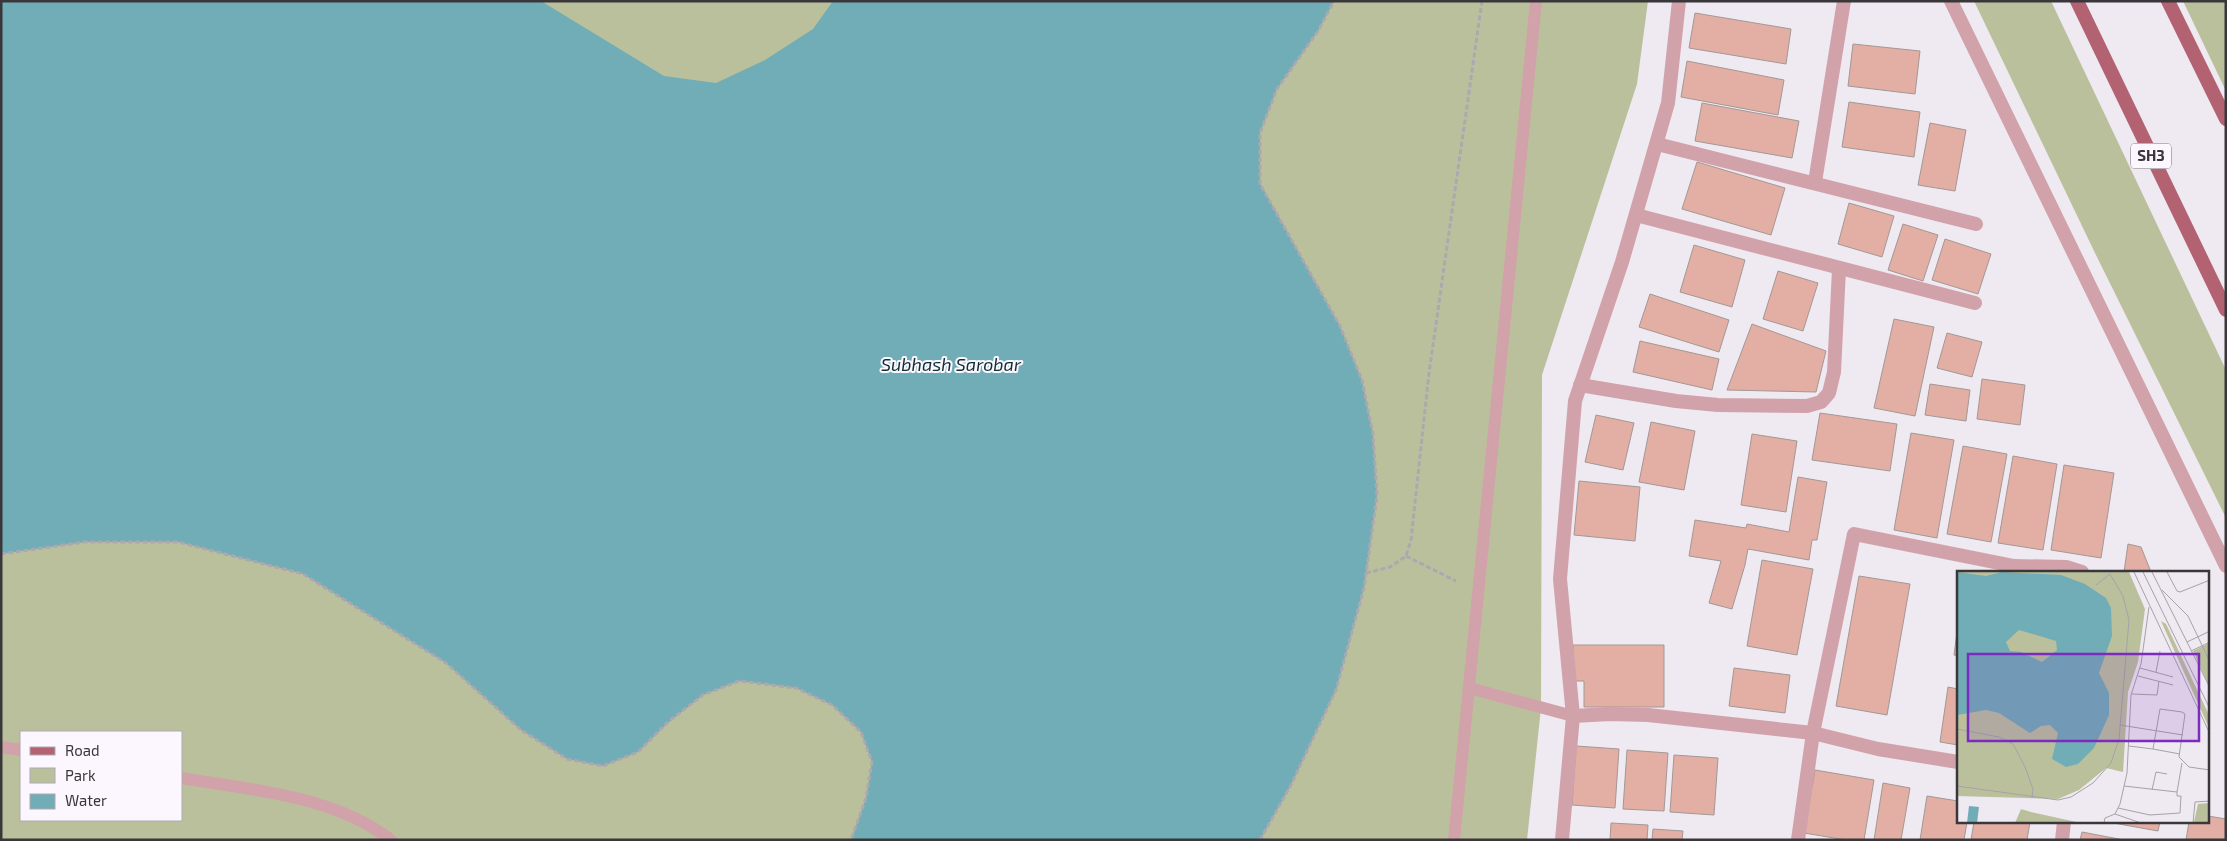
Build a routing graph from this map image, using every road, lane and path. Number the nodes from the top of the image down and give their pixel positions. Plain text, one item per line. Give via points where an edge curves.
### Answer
1 (1334, 1) edge
2 (1482, 1) edge
3 (1536, 1) edge
4 (1679, 1) edge
5 (1844, 1) edge
6 (1951, 1) edge
7 (2077, 1) edge
8 (2168, 1) edge
9 (2226, 118) edge
10 (1656, 144) junction
11 (1815, 182) junction
12 (1636, 215) junction
13 (1976, 224) dead end
14 (1839, 268) junction
15 (1975, 304) dead end
16 (2226, 310) edge
17 (1580, 385) junction
18 (1, 554) edge
19 (1406, 556) junction
20 (2226, 566) edge
21 (2079, 571) edge
22 (1366, 573) junction
23 (1478, 592) junction
24 (1469, 688) junction
25 (1573, 716) junction
26 (1813, 733) junction
27 (1, 747) edge
28 (20, 750) edge
29 (1957, 762) edge
30 (182, 778) edge
31 (2064, 824) edge
32 (391, 840) edge
33 (851, 840) edge
34 (1260, 840) edge
35 (1454, 840) edge
36 (1562, 840) edge
37 (1798, 840) edge
38 (2062, 840) edge

1 - 22 path via 1318,31 1277,89 1260,134 1260,184 1340,326 1362,380 1373,434 1377,496
2 - 19 path via 1429,373 1411,540
3 - 23 lane
4 - 10 street via 1668,103
5 - 11 street
6 - 20 street
7 - 16 main road, SH3
8 - 9 main road
10 - 11 street
10 - 12 street
11 - 13 street
12 - 14 street
12 - 17 street
14 - 15 street
14 - 17 street via 1834,372 1829,393 1821,402 1807,406 1718,405
17 - 25 street via 1574,401 1560,579
18 - 33 path via 85,542 178,542 303,574 446,663 521,730 567,759 603,766 638,752 703,695 739,681 796,688 832,705 861,732 872,762 866,798
19 - 22 path via 1390,567
19 - 23 path
21 - 26 street via 2066,567 2014,566 1854,534
22 - 34 path via 1336,690 1291,785
23 - 24 lane
24 - 25 lane
24 - 35 lane
25 - 26 street via 1648,715
25 - 36 street
26 - 29 street via 1878,749
26 - 37 street
27 - 28 lane
30 - 32 lane via 308,800 375,828
31 - 38 street

